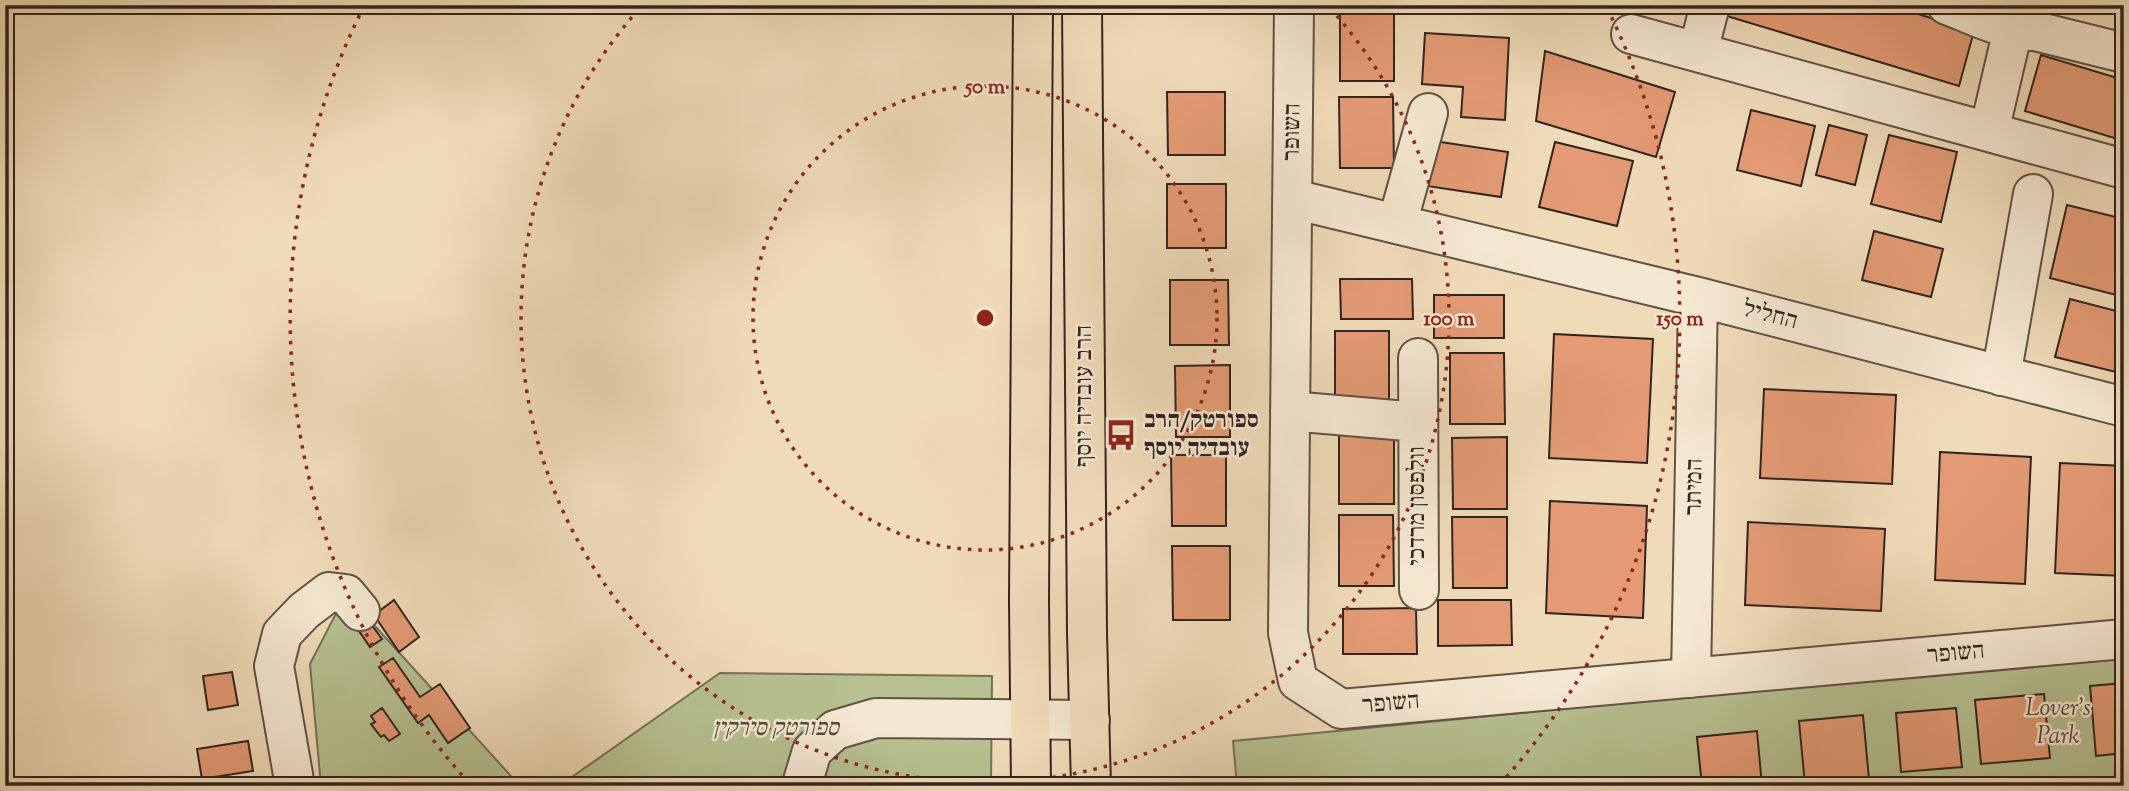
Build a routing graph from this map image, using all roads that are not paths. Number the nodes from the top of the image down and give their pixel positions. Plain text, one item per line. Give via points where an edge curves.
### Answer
1 (1033, 5) edge
2 (1082, 5) edge
3 (1294, 5) edge
4 (1710, 5) edge
5 (1947, 5) edge
6 (2003, 17) edge
7 (1631, 34) dead end
8 (1698, 52) junction
9 (2124, 53) edge
10 (1428, 113) dead end
11 (1989, 131) junction
12 (2124, 169) edge
13 (2033, 194) dead end
14 (1293, 199) junction
15 (1397, 225) junction
16 (1699, 297) junction
17 (1418, 358) dead end
18 (2001, 376) junction
19 (2124, 407) edge
20 (1290, 411) junction
21 (1418, 422) junction
22 (1419, 590) dead end
23 (360, 611) dead end
24 (2124, 639) edge
25 (1690, 678) junction
26 (1030, 720) junction
27 (1090, 720) junction
28 (295, 786) edge
29 (803, 786) edge
30 (1031, 786) edge
31 (1091, 786) edge

1 - 26 main road
2 - 27 main road, הרב עובדיה יוסף
3 - 14 street, השופר
4 - 8 street
5 - 6 street
6 - 9 street via 2024,32
6 - 11 street
7 - 8 street
8 - 11 street
10 - 15 street
11 - 12 street
13 - 18 street
14 - 15 street, החליל
14 - 20 street, השופר
15 - 16 street, החליל
16 - 18 street, החליל
16 - 25 street, המיתר
17 - 21 street, וולפסון מרדכי
18 - 19 street, החליל
20 - 21 street, וולפסון מרדכי
20 - 25 street, השופר via 1288,633 1298,681 1342,709
21 - 22 street, וולפסון מרדכי
23 - 28 street via 346,594 329,592 282,634 274,666
24 - 25 street, השופר
26 - 27 street
26 - 29 street via 876,718 835,730 812,751
26 - 30 main road
27 - 31 main road, הרב עובדיה יוסף

